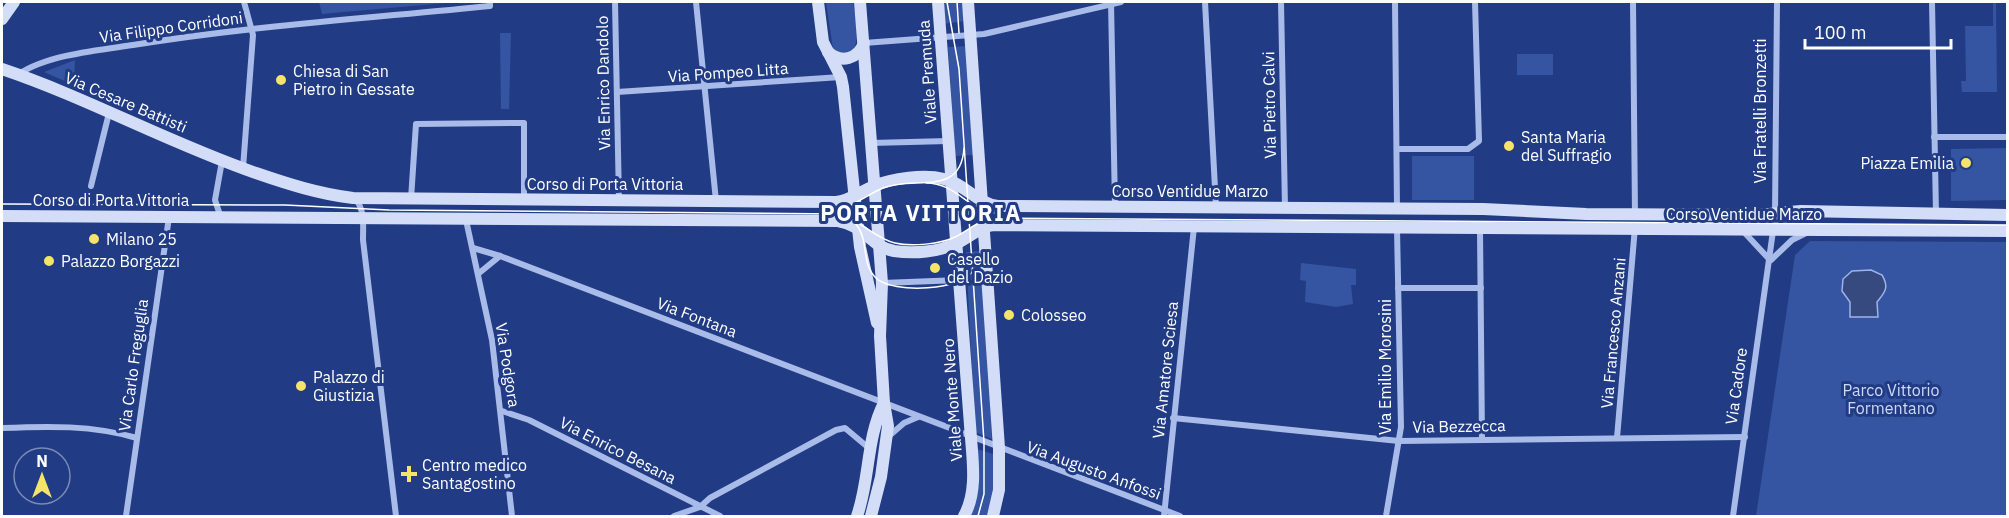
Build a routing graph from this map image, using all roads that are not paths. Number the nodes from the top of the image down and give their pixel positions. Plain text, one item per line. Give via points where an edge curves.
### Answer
1 (14, 2) edge
2 (244, 2) edge
3 (615, 2) edge
4 (696, 2) edge
5 (818, 2) edge
6 (860, 2) edge
7 (938, 2) edge
8 (968, 2) edge
9 (1121, 2) edge
10 (1205, 2) edge
11 (1281, 2) edge
12 (1395, 2) edge
13 (1475, 2) edge
14 (1633, 2) edge
15 (1777, 2) edge
16 (1932, 2) edge
17 (1111, 3) edge
18 (490, 4) edge
19 (2, 19) edge
20 (252, 30) junction
21 (970, 35) junction
22 (941, 37) junction
23 (864, 43) junction
24 (827, 51) junction
25 (70, 56) joint
26 (2, 62) edge
27 (2, 69) edge
28 (18, 75) junction
29 (841, 77) junction
30 (704, 86) junction
31 (617, 92) junction
32 (109, 113) junction
33 (1934, 136) junction
34 (2007, 136) edge
35 (948, 141) junction
36 (871, 143) junction
37 (849, 147) junction
38 (1397, 149) junction
39 (222, 160) junction
40 (243, 168) junction
41 (952, 183) junction
42 (91, 186) dead end
43 (874, 186) junction
44 (855, 195) junction
45 (352, 198) junction
46 (411, 199) junction
47 (524, 200) junction
48 (619, 201) junction
49 (716, 201) junction
50 (983, 202) junction
51 (1115, 207) junction
52 (1216, 207) junction
53 (1285, 208) junction
54 (1397, 208) junction
55 (1635, 214) junction
56 (1936, 214) junction
57 (2007, 215) edge
58 (2, 216) edge
59 (169, 217) junction
60 (221, 217) junction
61 (363, 219) junction
62 (466, 220) junction
63 (1774, 222) junction
64 (858, 226) junction
65 (985, 226) junction
66 (1194, 227) junction
67 (1397, 229) junction
68 (1480, 230) junction
69 (1635, 230) junction
70 (1743, 231) junction
71 (1810, 231) junction
72 (2007, 231) edge
73 (957, 243) junction
74 (879, 246) junction
75 (473, 248) junction
76 (500, 256) junction
77 (1770, 260) junction
78 (478, 274) junction
79 (961, 280) junction
80 (882, 283) junction
81 (1398, 288) junction
82 (1481, 288) junction
83 (870, 299) junction
84 (880, 336) junction
85 (884, 403) junction
86 (502, 411) junction
87 (919, 417) junction
88 (1173, 418) junction
89 (2, 428) edge
90 (888, 437) junction
91 (1745, 437) junction
92 (137, 438) junction
93 (971, 438) junction
94 (1617, 438) junction
95 (1482, 440) junction
96 (1399, 441) junction
97 (999, 448) junction
98 (870, 449) junction
99 (700, 507) junction
100 (1164, 513) edge
101 (126, 516) edge
102 (396, 516) edge
103 (512, 516) edge
104 (674, 516) edge
105 (720, 516) edge
106 (856, 516) edge
107 (871, 516) edge
108 (964, 516) edge
109 (993, 516) edge
110 (1180, 516) edge
111 (1386, 516) edge
112 (1733, 516) edge

1 - 19 main road
2 - 20 street
3 - 31 street, Via Enrico Dandolo
4 - 30 street
5 - 24 main road
6 - 23 main road
7 - 22 main road, Viale Premuda
8 - 21 main road
9 - 17 street
10 - 52 street
11 - 53 street, Via Pietro Calvi
12 - 38 street
13 - 38 street via 1479,141 1468,149
14 - 55 street, Via Francesco Anzani
15 - 63 street, Via Fratelli Bronzetti
16 - 33 street
17 - 21 street
17 - 51 street
18 - 20 street, Via Filippo Corridoni
20 - 25 street, Via Filippo Corridoni via 187,36
20 - 40 street
21 - 22 street
21 - 50 main road
22 - 23 street
22 - 35 main road, Viale Premuda
23 - 24 main road via 850,58 837,58
23 - 36 main road
24 - 29 main road
25 - 28 street, Via Cesare Battisti
26 - 28 main road, Via Cesare Battisti
27 - 28 main road, Via Cesare Battisti
28 - 32 main road, Via Cesare Battisti
29 - 30 street, Via Pompeo Litta
29 - 37 main road
30 - 31 street, Via Pompeo Litta
30 - 49 street
31 - 48 street, Via Enrico Dandolo
32 - 39 main road, Via Cesare Battisti
32 - 42 street
33 - 34 street
33 - 56 street
35 - 36 street
35 - 41 main road, Viale Premuda
36 - 37 main road via 862,153
36 - 43 main road
37 - 44 main road
38 - 54 street
39 - 40 main road, Via Cesare Battisti
39 - 60 street via 215,200
40 - 45 main road, Corso di Porta Vittoria via 302,188
41 - 43 main road via 930,178
41 - 50 main road
41 - 73 main road
43 - 44 main road, Corso di Porta Vittoria
43 - 74 main road
44 - 49 main road, Corso di Porta Vittoria via 836,202
44 - 64 main road
45 - 46 main road, Corso di Porta Vittoria
45 - 61 street via 360,205
46 - 47 main road, Corso di Porta Vittoria
46 - 47 street via 416,124 524,123
47 - 48 main road, Corso di Porta Vittoria
48 - 49 main road, Corso di Porta Vittoria
50 - 51 main road, Corso Ventidue Marzo via 998,207
50 - 65 main road
51 - 52 main road, Corso Ventidue Marzo
52 - 53 main road, Corso Ventidue Marzo
53 - 54 main road, Corso Ventidue Marzo
54 - 55 main road, Corso Ventidue Marzo
54 - 67 main road
55 - 63 main road, Corso Ventidue Marzo
55 - 69 street, Via Francesco Anzani
56 - 57 main road, Corso Ventidue Marzo
56 - 63 main road, Corso Ventidue Marzo via 1801,212
58 - 59 main road, Corso di Porta Vittoria
59 - 60 main road, Corso di Porta Vittoria
59 - 92 street, Via Carlo Freguglia
60 - 61 main road, Corso di Porta Vittoria
61 - 62 main road, Corso di Porta Vittoria
61 - 102 street
62 - 64 main road, Corso di Porta Vittoria via 600,217 838,221
62 - 75 street, Via Podgora
63 - 70 main road, Corso Ventidue Marzo
63 - 71 main road, Corso Ventidue Marzo
63 - 77 street, Via Cadore
64 - 74 main road
64 - 83 main road
65 - 66 main road
65 - 73 main road
65 - 97 main road
66 - 67 main road
66 - 88 street, Via Amatore Sciesa
67 - 68 main road, Corso Ventidue Marzo
67 - 81 street, Via Emilio Morosini
68 - 69 main road, Corso Ventidue Marzo
68 - 82 street
69 - 70 main road, Corso Ventidue Marzo
69 - 94 street, Via Francesco Anzani
70 - 77 street
71 - 72 main road, Corso Ventidue Marzo
71 - 77 street via 1792,240
73 - 74 main road via 908,252
73 - 79 main road, Viale Monte Nero
74 - 80 main road
75 - 76 street, Via Fontana
75 - 78 street, Via Podgora
76 - 78 street
76 - 85 street, Via Fontana
77 - 91 street, Via Cadore
78 - 86 street, Via Podgora
79 - 80 street
79 - 93 main road, Viale Monte Nero
80 - 83 main road
80 - 84 main road
81 - 82 street
81 - 96 street, Via Emilio Morosini
82 - 95 street
83 - 84 main road
84 - 85 main road
85 - 87 street, Via Fontana
85 - 90 main road
85 - 98 main road
86 - 99 street, Via Enrico Besana via 529,420
86 - 103 street, Via Podgora
87 - 90 street via 904,423
87 - 93 street, Via Augusto Anfossi
88 - 96 street, Via Bezzecca
88 - 100 street, Via Amatore Sciesa
89 - 92 street via 105,429
90 - 107 main road
91 - 94 street, Via Bezzecca
91 - 112 street, Via Cadore
92 - 101 street, Via Carlo Freguglia
93 - 97 street, Via Augusto Anfossi
93 - 108 main road, Viale Monte Nero via 973,487
94 - 95 street, Via Bezzecca
95 - 96 street, Via Bezzecca
96 - 111 street, Via Emilio Morosini
97 - 100 street, Via Augusto Anfossi
97 - 109 main road via 999,490
98 - 99 street via 845,428 836,429
98 - 106 main road via 866,486
99 - 104 street
99 - 105 street, Via Enrico Besana
100 - 110 street, Via Augusto Anfossi

